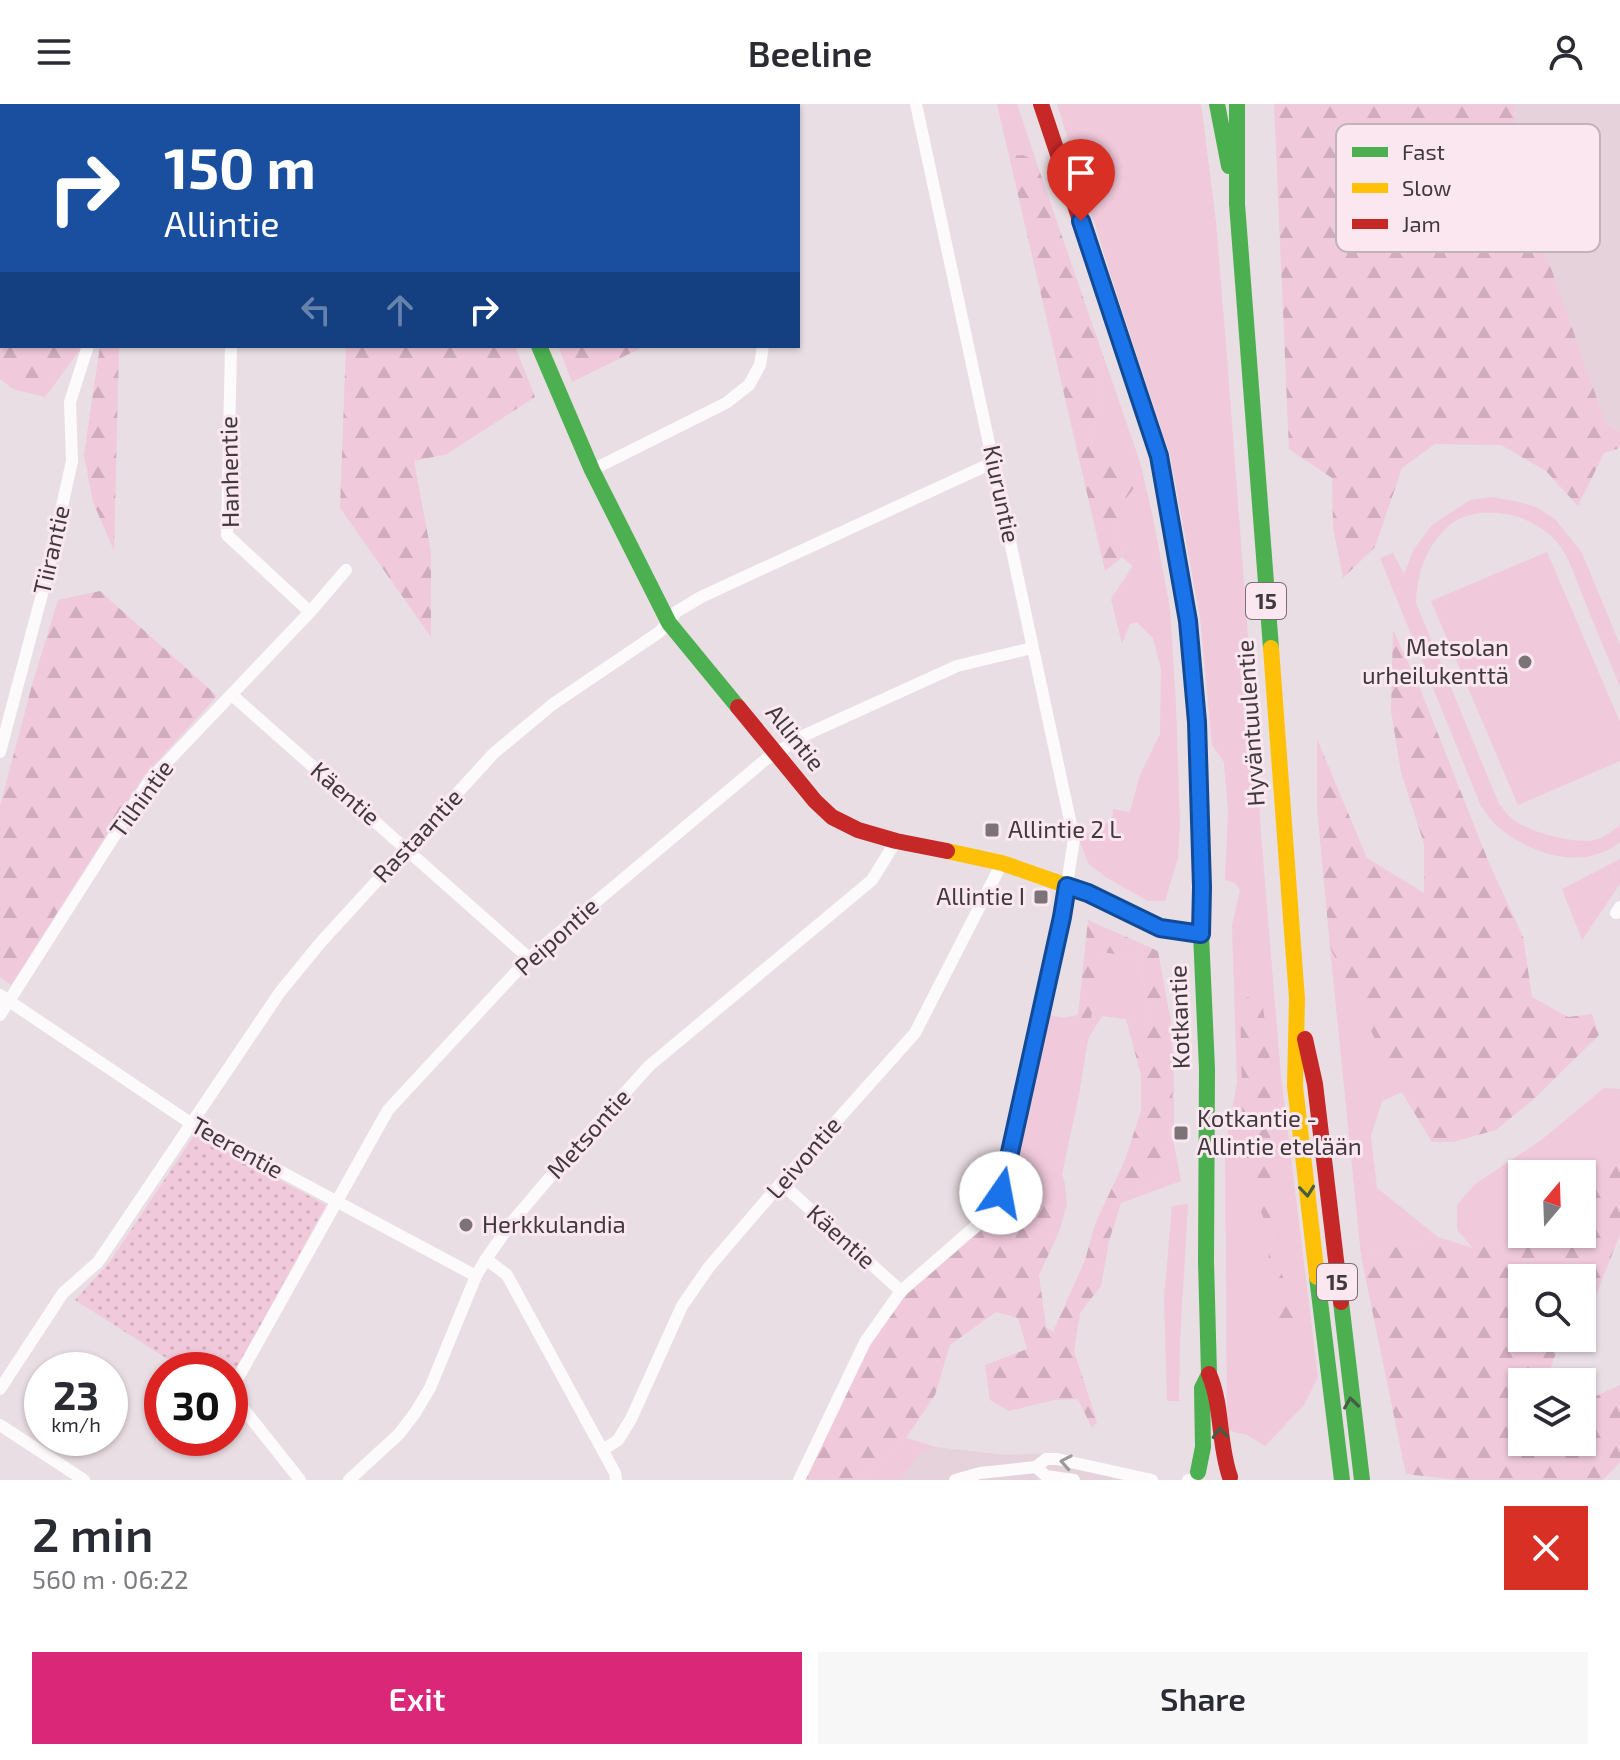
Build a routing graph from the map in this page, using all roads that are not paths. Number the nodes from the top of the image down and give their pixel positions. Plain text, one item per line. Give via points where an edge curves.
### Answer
1 (916, 104) edge
2 (1041, 104) edge
3 (1217, 104) edge
4 (1237, 104) edge
5 (1237, 204) junction
6 (88, 348) edge
7 (231, 348) edge
8 (540, 348) edge
9 (763, 348) edge
10 (994, 462) junction
11 (592, 470) junction
12 (346, 570) dead end
13 (310, 612) junction
14 (669, 623) junction
15 (1032, 648) junction
16 (232, 695) junction
17 (0, 752) edge
18 (775, 752) junction
19 (896, 841) junction
20 (406, 848) junction
21 (1002, 863) junction
22 (1067, 886) junction
23 (1201, 934) junction
24 (529, 958) junction
25 (4, 999) edge
26 (1297, 999) junction
27 (0, 1015) edge
28 (192, 1124) junction
29 (781, 1183) junction
30 (336, 1202) junction
31 (486, 1259) junction
32 (476, 1276) junction
33 (901, 1291) junction
34 (1209, 1374) junction
35 (0, 1389) edge
36 (0, 1425) edge
37 (603, 1450) junction
38 (1036, 1467) junction
39 (616, 1476) edge
40 (1191, 1478) edge
41 (1231, 1478) edge
42 (84, 1480) edge
43 (300, 1480) edge
44 (349, 1480) edge
45 (799, 1480) edge
46 (955, 1480) edge
47 (1074, 1480) edge
48 (1152, 1480) edge
49 (1342, 1480) edge
50 (1362, 1480) edge

1 - 10 street, Kiuruntie
2 - 23 main road, Kotkantie via 1159,456 1188,621 1197,722
3 - 5 main road, Hyväntuulentie / 15
4 - 5 main road, Hyväntuulentie / 15
5 - 26 main road, Hyväntuulentie / 15
6 - 17 street, Tiirantie via 70,402 72,461 49,567
7 - 13 street, Hanhentie via 227,535
8 - 11 main road, Allintie
9 - 11 street via 749,385 726,403
10 - 14 street, Rastaantie via 701,597 676,612
10 - 15 street, Kiuruntie
11 - 14 main road, Allintie
12 - 13 street, Tilhintie
13 - 16 street, Tilhintie
14 - 18 main road, Allintie
14 - 20 street, Rastaantie via 553,704 494,753
15 - 18 street, Peipontie via 957,666
15 - 22 street, Kiuruntie via 1074,839
16 - 20 street, Käentie
16 - 25 street, Tilhintie via 150,780
18 - 19 main road, Allintie via 832,817
18 - 24 street, Peipontie
19 - 21 main road, Allintie
19 - 31 street, Metsontie via 872,880 649,1066 512,1222
20 - 24 street, Käentie
20 - 28 street, Rastaantie via 280,992
21 - 22 main road, Allintie
21 - 29 street, Leivontie via 915,1033
22 - 23 main road, Allintie via 1160,928
22 - 33 street, Kiuruntie via 1001,1193 993,1211
23 - 34 main road, Kotkantie
24 - 30 street, Peipontie via 388,1110
25 - 27 street, Tilhintie
25 - 28 street, Teerentie
26 -> 49 main road, Hyväntuulentie / 15 via 1295,1086
50 -> 26 main road, Hyväntuulentie / 15 via 1315,1084
28 - 30 street, Teerentie
28 - 35 street, Rastaantie via 98,1262 63,1293
29 - 33 street, Käentie
29 - 37 street, Leivontie via 682,1306 631,1419 618,1440
30 - 32 street, Teerentie
30 - 43 street, Peipontie via 230,1392
31 - 32 street, Metsontie
31 - 37 street via 507,1275
32 - 44 street, Metsontie via 415,1413
33 - 45 street, Kiuruntie via 865,1342
34 - 40 main road, Kotkantie via 1202,1388 1203,1447
41 -> 34 main road, Kotkantie via 1223,1462 1217,1388
36 - 42 street
37 - 39 street
38 - 46 street
38 - 47 street via 1046,1476
48 -> 38 street via 1057,1459
40 - 41 main road via 1217,1471

